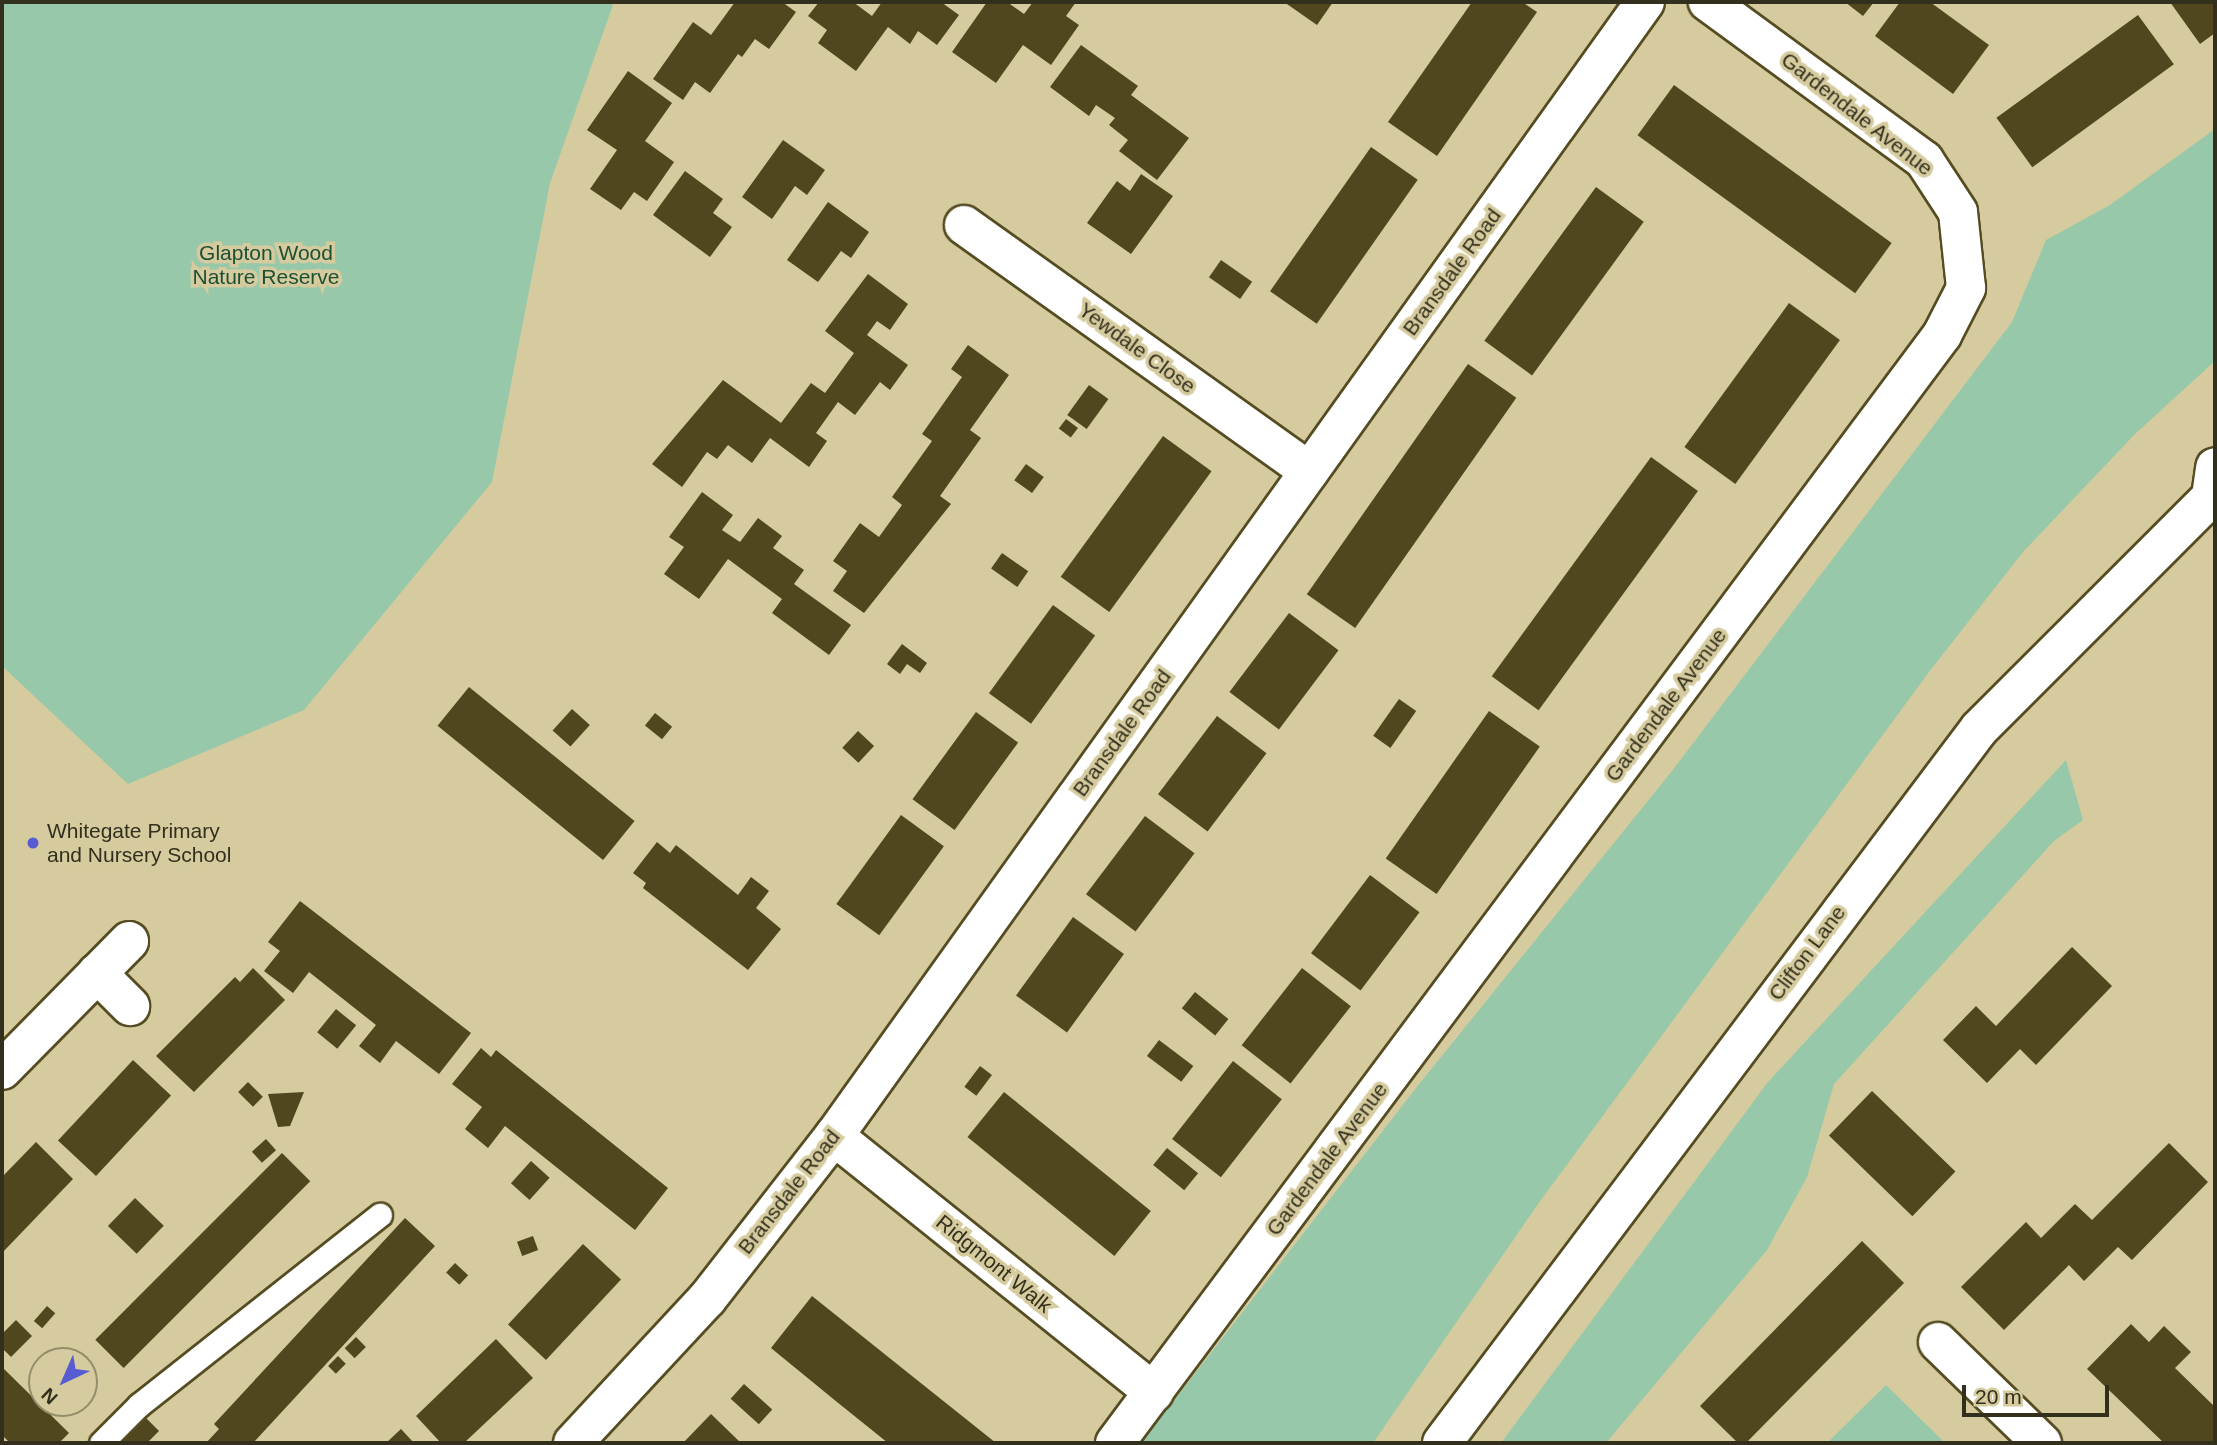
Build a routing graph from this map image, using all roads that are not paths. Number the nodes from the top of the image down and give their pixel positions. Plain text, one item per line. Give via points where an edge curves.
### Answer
1 (1645, 2) edge
2 (1708, 2) edge
3 (964, 225) dead end
4 (1309, 471) junction
5 (2214, 491) edge
6 (129, 941) dead end
7 (97, 973) junction
8 (130, 1006) dead end
9 (2, 1070) edge
10 (834, 1136) junction
11 (380, 1215) dead end
12 (1938, 1342) dead end
13 (1154, 1392) junction
14 (101, 1443) edge
15 (573, 1443) edge
16 (1115, 1443) edge
17 (1441, 1443) edge
18 (2042, 1443) edge

1 - 4 street, Bransdale Road
2 - 13 street, Gardendale Avenue via 1924,160 1958,212 1966,288 1942,335
3 - 4 street, Yewdale Close
4 - 10 street, Bransdale Road
5 - 17 street, Clifton Lane via 1979,729
6 - 7 street
7 - 8 street
7 - 9 street
10 - 13 street, Ridgmont Walk
10 - 15 street, Bransdale Road via 707,1299
11 - 14 lane via 139,1405
12 - 18 street
13 - 16 street, Gardendale Avenue

